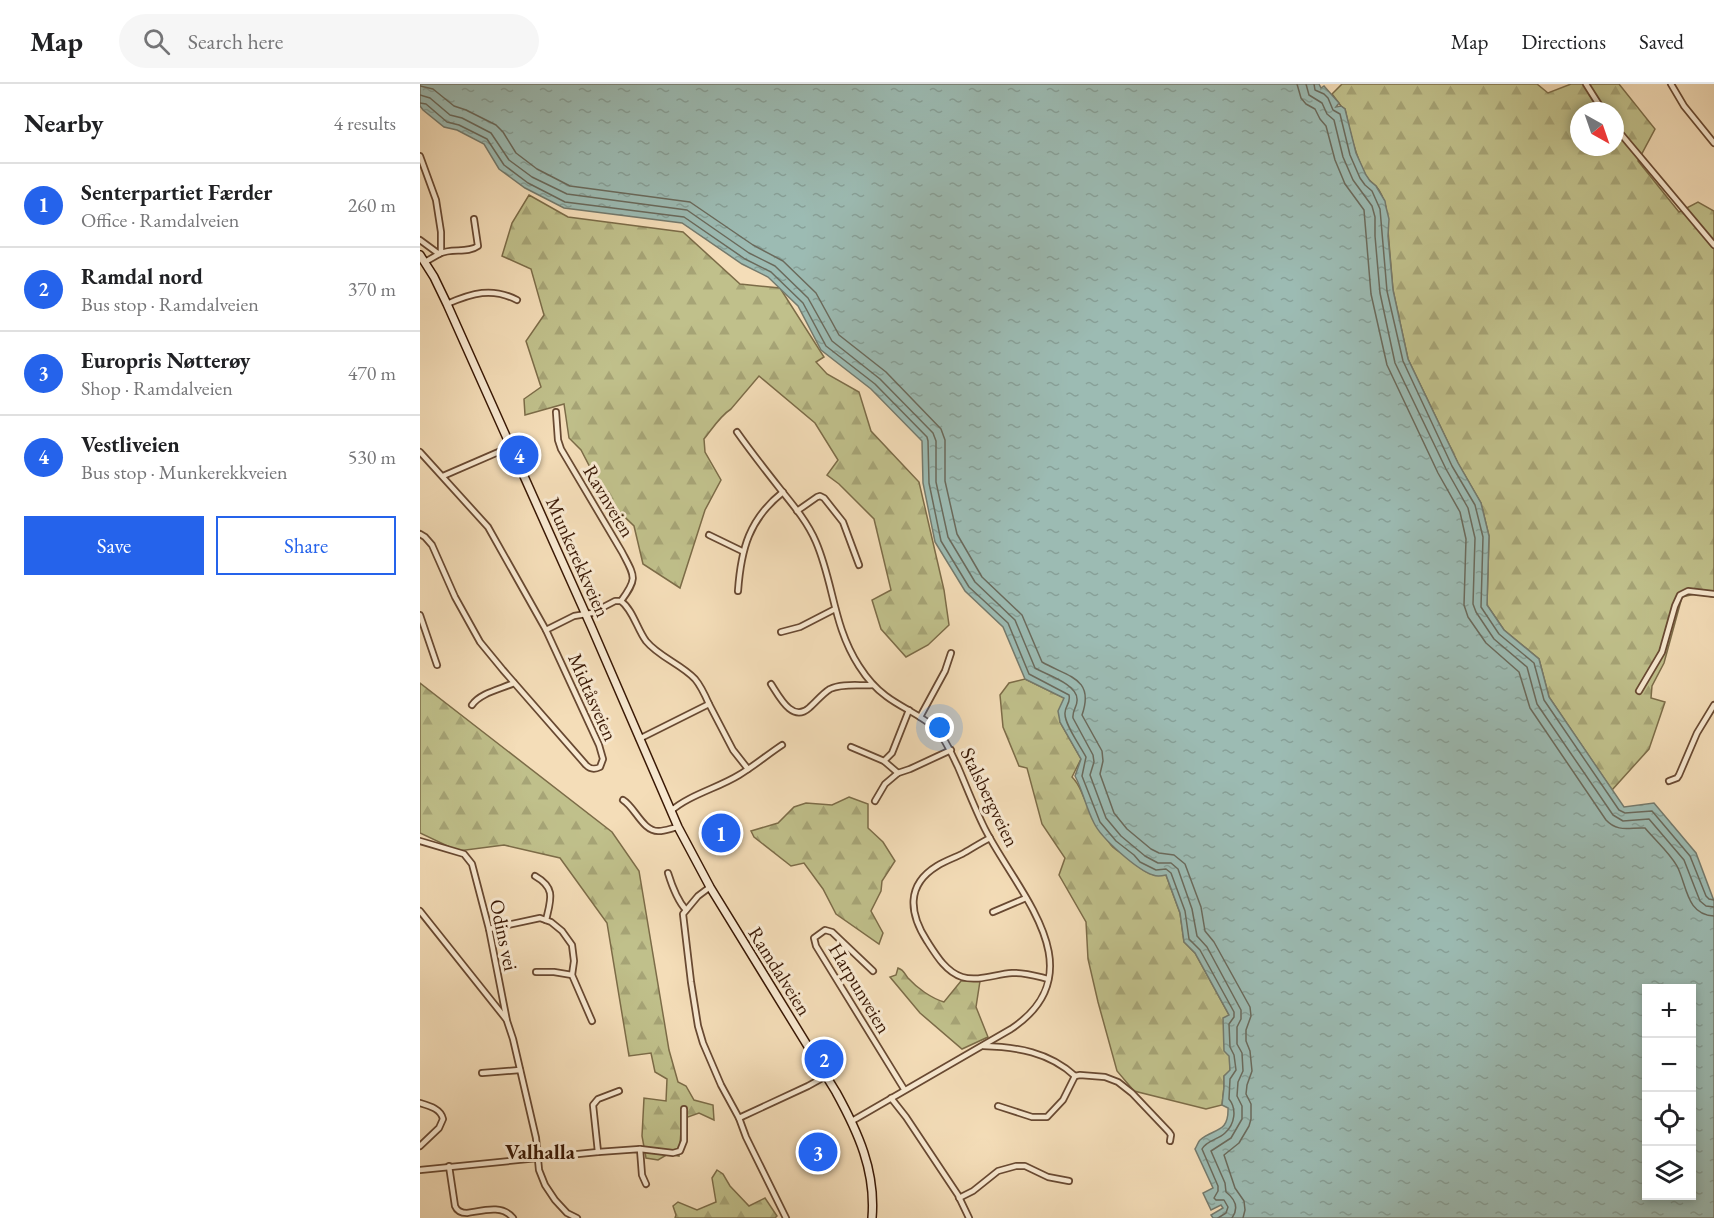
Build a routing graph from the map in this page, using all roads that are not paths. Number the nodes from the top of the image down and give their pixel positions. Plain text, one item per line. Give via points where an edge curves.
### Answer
1 (1586, 84) edge
2 (1671, 84) edge
3 (1597, 102) edge
4 (1624, 138) edge
5 (1714, 143) edge
6 (420, 156) edge
7 (474, 219) dead end
8 (420, 240) edge
9 (1714, 245) edge
10 (439, 254) junction
11 (420, 255) edge
12 (425, 262) junction
13 (517, 300) dead end
14 (447, 304) junction
15 (556, 412) dead end
16 (737, 432) dead end
17 (510, 447) junction
18 (420, 452) edge
19 (443, 476) junction
20 (783, 492) junction
21 (797, 512) junction
22 (420, 534) edge
23 (709, 535) dead end
24 (742, 551) junction
25 (859, 565) dead end
26 (738, 591) dead end
27 (1714, 594) edge
28 (621, 601) junction
29 (835, 609) junction
30 (585, 614) junction
31 (420, 615) edge
32 (546, 630) junction
33 (781, 632) dead end
34 (951, 652) dead end
35 (437, 665) dead end
36 (514, 683) junction
37 (771, 684) dead end
38 (873, 685) junction
39 (1638, 691) dead end
40 (709, 704) junction
41 (472, 705) dead end
42 (1714, 705) edge
43 (909, 710) junction
44 (920, 717) junction
45 (639, 739) junction
46 (782, 745) dead end
47 (851, 747) dead end
48 (951, 750) junction
49 (884, 761) junction
50 (748, 769) junction
51 (898, 773) junction
52 (1669, 781) dead end
53 (623, 800) dead end
54 (875, 801) dead end
55 (670, 811) junction
56 (678, 827) junction
57 (990, 838) junction
58 (420, 841) edge
59 (668, 873) dead end
60 (535, 876) dead end
61 (710, 887) junction
62 (1026, 898) junction
63 (686, 910) junction
64 (420, 911) edge
65 (993, 912) dead end
66 (546, 920) junction
67 (489, 929) junction
68 (873, 971) dead end
69 (536, 972) dead end
70 (572, 975) junction
71 (1048, 979) junction
72 (507, 1021) junction
73 (592, 1021) dead end
74 (981, 1047) junction
75 (520, 1070) junction
76 (482, 1072) dead end
77 (826, 1076) junction
78 (1075, 1076) junction
79 (904, 1089) junction
80 (619, 1091) dead end
81 (891, 1098) junction
82 (420, 1103) edge
83 (998, 1106) dead end
84 (684, 1109) dead end
85 (739, 1118) junction
86 (852, 1121) junction
87 (1170, 1141) dead end
88 (420, 1146) edge
89 (640, 1149) junction
90 (598, 1152) junction
91 (537, 1158) junction
92 (449, 1166) junction
93 (420, 1170) edge
94 (1069, 1181) dead end
95 (646, 1184) dead end
96 (959, 1198) junction
97 (513, 1218) edge
98 (577, 1218) edge
99 (786, 1218) edge
100 (872, 1218) edge
101 (969, 1218) edge

1 - 3 street
2 - 5 street
4 - 9 street
6 - 10 street via 440,217
7 - 10 street via 477,247
8 - 10 street
10 - 12 street
11 - 12 main road, Munkerekkveien
12 - 14 main road, Munkerekkveien
13 - 14 street via 490,291
14 - 17 main road, Munkerekkveien
15 - 28 street, Ravnveien via 561,449 632,573 632,587
16 - 20 street, Stalsbergveien
17 - 19 street
17 - 30 main road, Munkerekkveien
18 - 19 street
19 - 32 street via 488,527
20 - 21 street, Stalsbergveien
20 - 24 street via 760,514
21 - 25 street via 817,497 824,498 843,522
21 - 29 street, Stalsbergveien via 816,542
22 - 36 street, Midtåsveien via 432,545 472,629
23 - 24 street
24 - 26 street
27 - 39 street via 1688,591 1680,595 1662,652
28 - 30 street
28 - 40 street via 648,643 696,680
29 - 33 street
29 - 38 street, Stalsbergveien via 858,666
30 - 32 street
30 - 45 main road, Munkerekkveien
31 - 35 street
32 - 36 street, Midtåsveien via 598,745 603,759 600,767 586,765
34 - 44 street
36 - 41 street via 482,696
37 - 38 street via 788,708 799,712 835,687
38 - 43 street, Stalsbergveien
40 - 45 street
40 - 50 street via 733,750
42 - 52 street via 1679,775
43 - 44 street, Stalsbergveien
43 - 49 street via 892,753
44 - 48 street, Stalsbergveien via 937,730
45 - 55 main road, Munkerekkveien
46 - 50 street
47 - 49 street
48 - 51 street
48 - 57 street, Stalsbergveien
49 - 51 street
50 - 55 street
51 - 54 street via 885,784
53 - 56 street via 652,830
55 - 56 main road, Ramdalveien
56 - 61 main road, Ramdalveien
57 - 62 street, Stalsbergveien
57 - 71 street via 937,866 921,879 914,902 921,930 943,964 959,976 1020,973
58 - 67 street, Odins vei via 457,851 470,860
59 - 63 street
60 - 66 street via 547,884 551,894
61 - 63 street
61 - 77 main road, Ramdalveien
62 - 65 street
62 - 71 street, Stalsbergveien via 1048,944
63 - 85 street via 683,918 698,1026 713,1068
64 - 72 street
66 - 67 street via 532,919
66 - 70 street via 562,931 572,945
67 - 72 street, Odins vei
68 - 79 street, Harpunveien via 832,932 825,930 814,938
69 - 70 street
70 - 73 street
71 - 74 street, Stalsbergveien via 1042,998 1028,1016
72 - 75 street, Odins vei
74 - 78 street via 1042,1055
74 - 79 street, Stalsbergveien
75 - 76 street
75 - 91 street, Odins vei
77 - 85 street
77 - 86 main road, Ramdalveien
78 - 83 street via 1063,1100 1047,1117 1032,1118
78 - 87 street via 1105,1077 1118,1082 1169,1132
79 - 81 street, Stalsbergveien
80 - 90 street via 593,1105
81 - 86 street, Stalsbergveien
81 - 96 street
82 - 88 street via 437,1110 444,1119
84 - 89 street via 684,1141 680,1151
85 - 99 street
86 - 100 main road, Ramdalveien via 870,1173
89 - 90 street
89 - 95 street
90 - 91 street
91 - 92 street
91 - 98 street, Odins vei via 545,1185 563,1209
92 - 93 street
92 - 97 street via 455,1206 461,1213 501,1210
94 - 96 street via 1016,1166 998,1171
96 - 101 street

